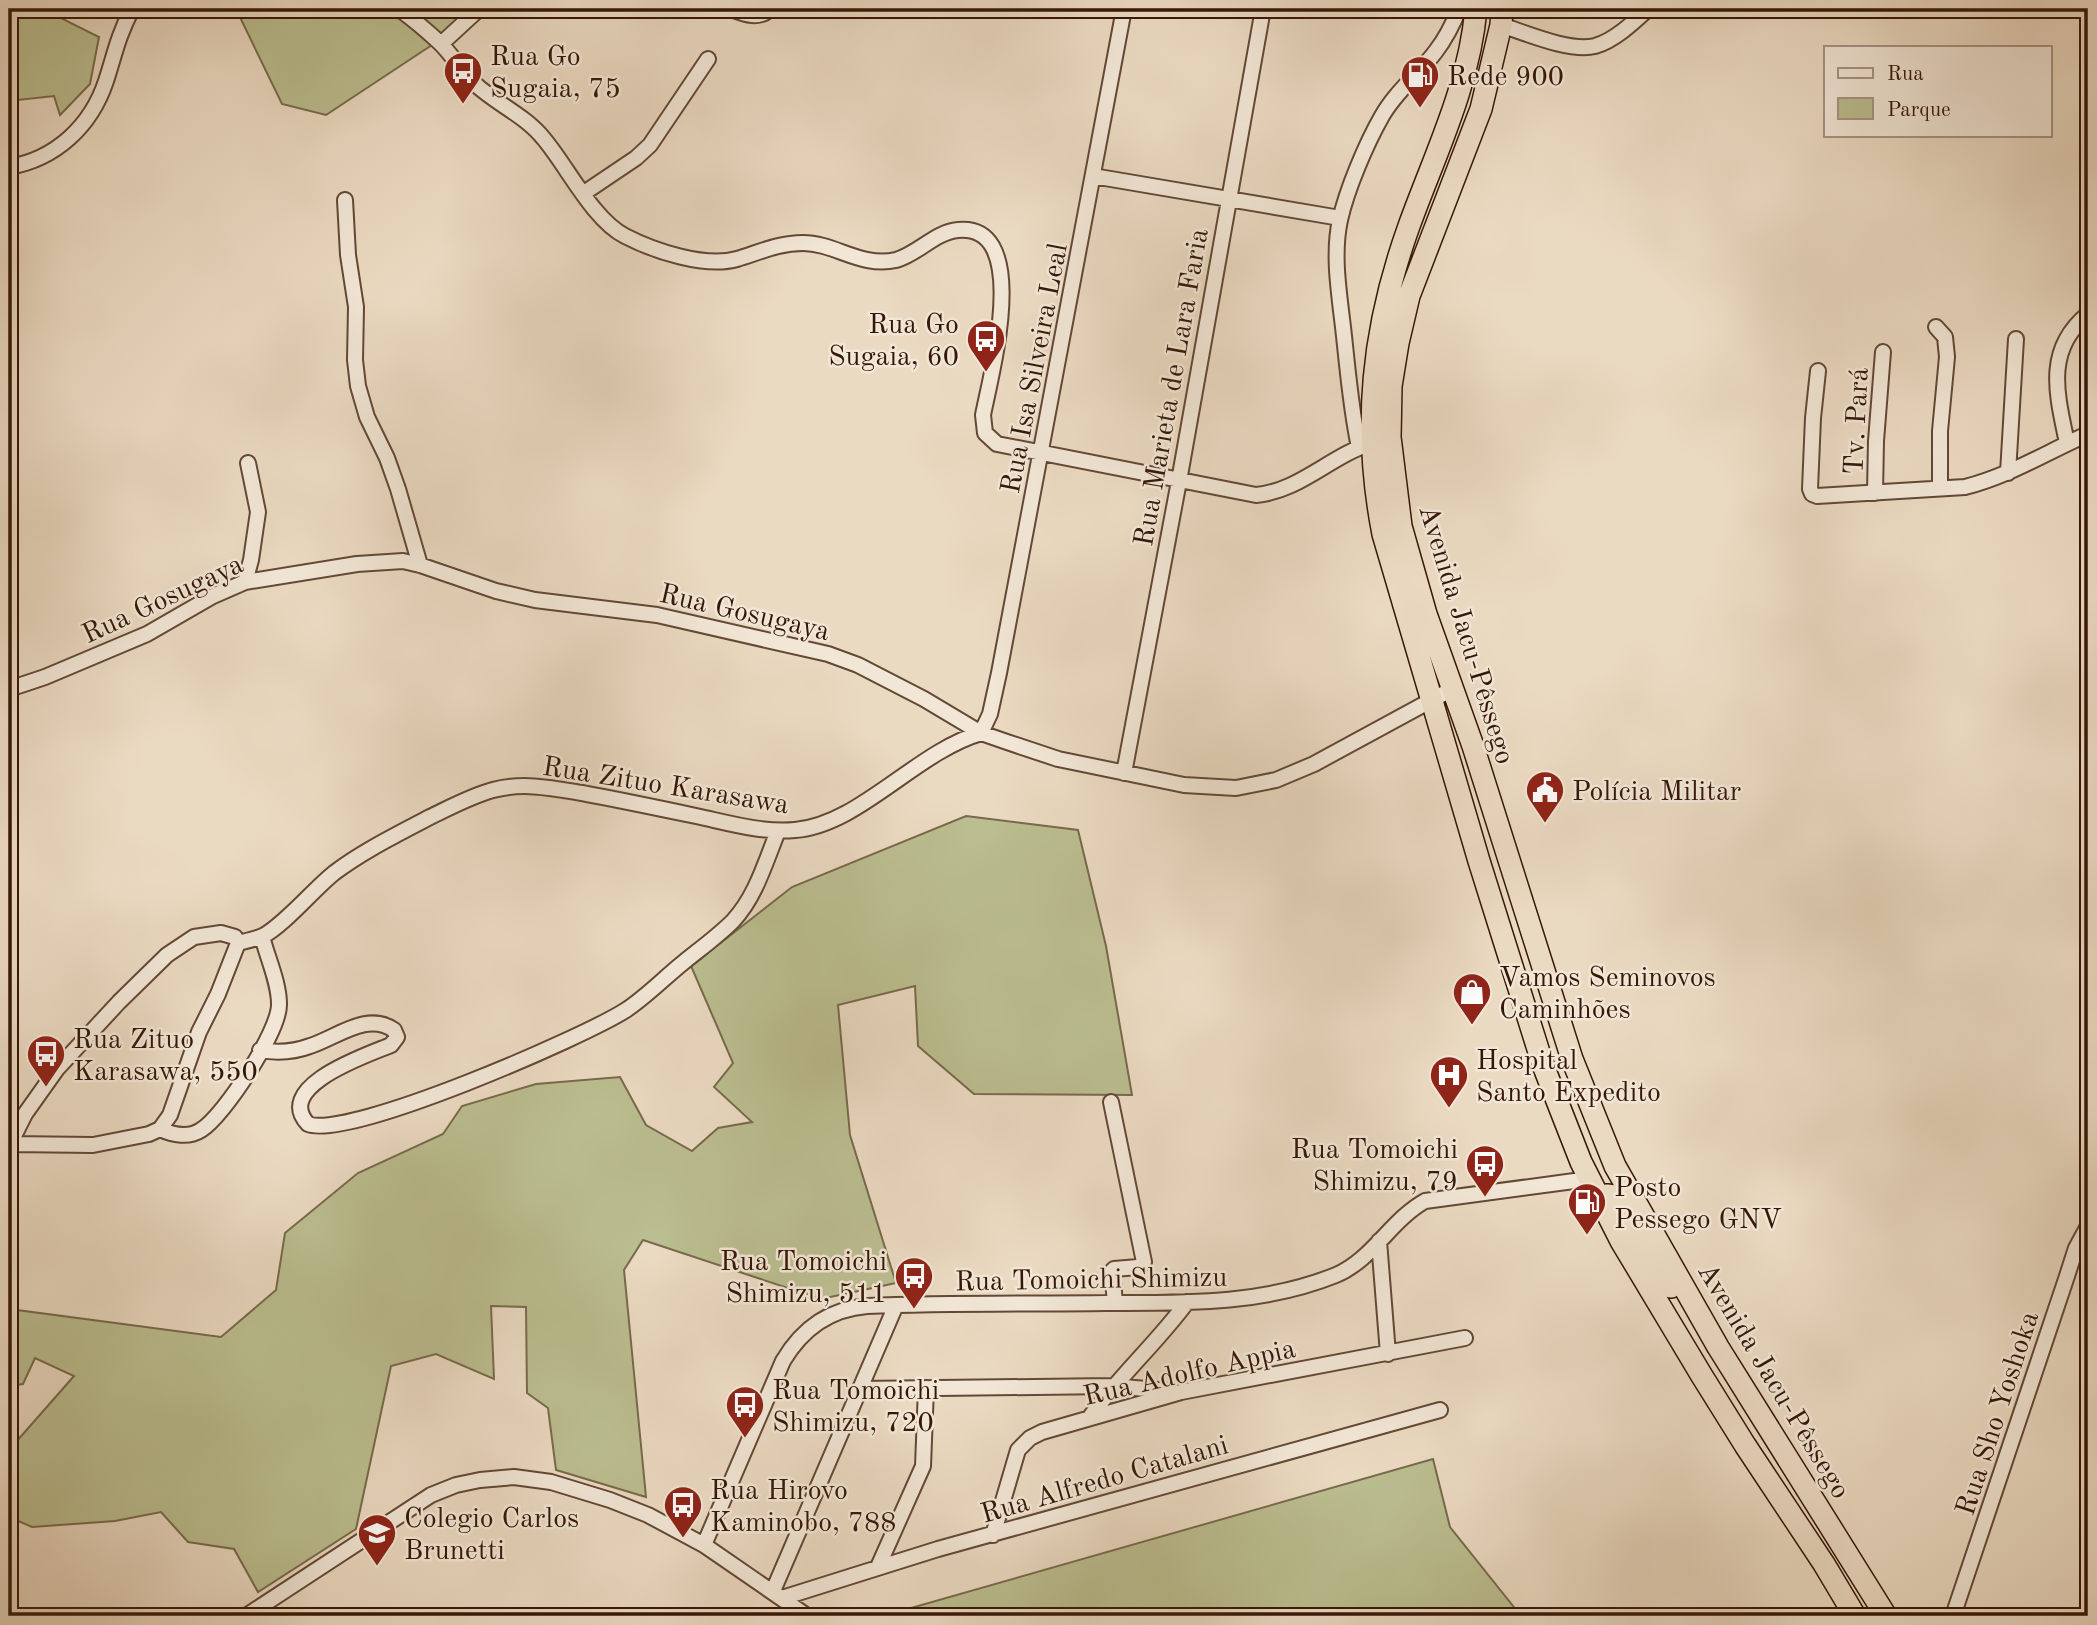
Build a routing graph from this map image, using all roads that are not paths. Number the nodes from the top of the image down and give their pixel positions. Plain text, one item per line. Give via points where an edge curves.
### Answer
1 (132, 9) edge
2 (399, 9) edge
3 (479, 9) edge
4 (731, 9) edge
5 (1124, 9) edge
6 (1263, 9) edge
7 (1459, 9) edge
8 (1476, 9) edge
9 (1648, 9) edge
10 (765, 12) edge
11 (1501, 17) edge
12 (441, 44) junction
13 (708, 59) dead end
14 (9, 167) edge
15 (1093, 176) junction
16 (584, 193) junction
17 (345, 200) dead end
18 (1229, 200) junction
19 (1340, 218) junction
20 (2088, 314) edge
21 (1936, 327) dead end
22 (2016, 339) dead end
23 (1883, 352) dead end
24 (1818, 371) dead end
25 (2088, 434) edge
26 (2067, 443) junction
27 (1365, 445) junction
28 (1042, 454) junction
29 (248, 463) dead end
30 (2008, 473) junction
31 (1179, 481) junction
32 (1940, 488) junction
33 (1875, 493) junction
34 (420, 565) junction
35 (244, 582) junction
36 (1398, 590) junction
37 (1445, 663) junction
38 (1454, 688) junction
39 (9, 689) edge
40 (1431, 699) junction
41 (981, 733) junction
42 (1124, 773) junction
43 (1496, 820) junction
44 (778, 831) junction
45 (262, 936) junction
46 (237, 942) junction
47 (1532, 1030) junction
48 (260, 1050) junction
49 (1111, 1102) dead end
50 (160, 1129) junction
51 (1600, 1137) junction
52 (9, 1147) edge
53 (1589, 1179) junction
54 (1601, 1204) junction
55 (2088, 1226) edge
56 (1379, 1241) junction
57 (1671, 1287) junction
58 (1186, 1302) junction
59 (1115, 1303) junction
60 (896, 1305) junction
61 (1708, 1329) junction
62 (1465, 1338) dead end
63 (1388, 1354) junction
64 (1112, 1386) junction
65 (926, 1388) junction
66 (859, 1390) junction
67 (1181, 1392) junction
68 (1440, 1410) dead end
69 (1090, 1418) junction
70 (993, 1535) junction
71 (704, 1545) junction
72 (878, 1567) junction
73 (778, 1595) junction
74 (248, 1616) edge
75 (807, 1616) edge
76 (1855, 1616) edge
77 (1886, 1616) edge
78 (1953, 1616) edge

1 - 14 street via 103,89 84,123 48,155
2 - 12 street
3 - 12 street
4 - 10 street via 746,15
5 - 15 street, Rua Isa Silveira Leal
6 - 18 street, Rua Marieta de Lara Faria
7 - 19 street via 1437,50 1382,116
8 - 27 highway, Avenida Jacu-Pêssego via 1460,94 1387,295
9 - 11 street via 1604,43 1590,47 1559,43
11 - 37 highway, Avenida Jacu-Pêssego via 1481,109 1409,296 1391,386 1390,437 1401,526
12 - 16 street via 474,83 544,138
13 - 16 street via 650,145
15 - 18 street
15 - 28 street, Rua Isa Silveira Leal
16 - 28 street via 623,235 700,261 719,262 770,246 805,243 861,259 887,261 954,230 975,233 990,246 1003,294 983,415 985,433 997,443
17 - 34 street via 356,307 358,386 398,489
18 - 19 street
18 - 31 street, Rua Marieta de Lara Faria
19 - 27 street via 1338,281 1351,408
20 - 26 street via 2067,338 2056,373
21 - 32 street via 1945,337 1947,357
22 - 30 street
23 - 33 street, Tv. Pará
24 - 33 street via 1812,494
25 - 26 street
26 - 30 street
27 - 31 street via 1291,487 1269,494 1236,493
27 - 36 highway, Avenida Jacu-Pêssego
28 - 31 street
28 - 41 street, Rua Isa Silveira Leal via 994,702
29 - 35 street via 258,512
30 - 32 street via 1976,484
31 - 42 street, Rua Marieta de Lara Faria
32 - 33 street
34 - 35 street, Rua Gosugaya via 383,562
34 - 41 street, Rua Gosugaya via 522,597 657,615 828,654 892,682
35 - 39 street, Rua Gosugaya via 124,645
36 - 37 highway via 1412,610 1433,678 1443,679
36 - 40 highway, Avenida Jacu-Pêssego
37 - 38 highway, Avenida Jacu-Pêssego
38 - 40 street, Rua Gosugaya
38 - 43 highway, Avenida Jacu-Pêssego
40 - 42 street, Rua Gosugaya via 1276,780 1212,788
40 - 43 highway via 1449,715 1480,806
40 - 47 highway, Avenida Jacu-Pêssego
41 - 42 street, Rua Gosugaya via 1058,759
41 - 44 street, Rua Zituo Karasawa via 944,747 848,811 800,830
43 - 51 highway, Avenida Jacu-Pêssego
44 - 45 street, Rua Zituo Karasawa via 551,788 523,785 494,790 371,849 337,871
44 - 48 street via 747,904 731,923 643,997 572,1038 400,1108 320,1127 303,1117 302,1103 310,1088 338,1066 391,1045 397,1037 394,1030 372,1023 298,1050
45 - 46 street, Rua Zituo Karasawa
45 - 48 street via 279,1004
46 - 50 street via 170,1115
46 - 52 street, Rua Zituo Karasawa via 228,934 208,934 167,955 43,1086
47 - 51 highway via 1546,1044 1584,1146 1591,1150
47 - 53 highway, Avenida Jacu-Pêssego
48 - 50 street via 231,1097 201,1130 184,1135
49 - 59 street via 1144,1262 1112,1271
50 - 52 street via 93,1145
51 - 53 highway via 1600,1154
51 - 61 highway, Avenida Jacu-Pêssego
53 - 54 highway, Avenida Jacu-Pêssego
53 - 56 street, Rua Tomoichi Shimizu via 1425,1201
53 - 57 highway via 1613,1184
54 - 57 highway via 1607,1195 1614,1196 1657,1274
54 - 76 highway, Avenida Jacu-Pêssego via 1725,1414
55 - 78 street, Rua Sho Yoshoka
56 - 58 street, Rua Tomoichi Shimizu via 1347,1269 1319,1280 1248,1298
56 - 63 street
57 - 61 highway via 1690,1317
58 - 59 street, Rua Tomoichi Shimizu
58 - 64 street
59 - 60 street, Rua Tomoichi Shimizu
60 - 66 street
60 - 71 street, Rua Tomoichi Shimizu via 834,1313 793,1345
61 - 77 highway, Avenida Jacu-Pêssego
62 - 63 street, Rua Adolfo Appia
63 - 67 street, Rua Adolfo Appia
64 - 65 street
64 - 67 street
64 - 69 street
65 - 66 street
65 - 72 street via 923,1466
66 - 73 street
67 - 69 street, Rua Adolfo Appia
68 - 70 street, Rua Alfredo Catalani
69 - 70 street, Rua Adolfo Appia via 1042,1432 1018,1450
70 - 72 street, Rua Alfredo Catalani
71 - 73 street
71 - 74 street via 649,1515 551,1482 514,1477 480,1480 430,1495
72 - 73 street, Rua Alfredo Catalani
73 - 75 street

